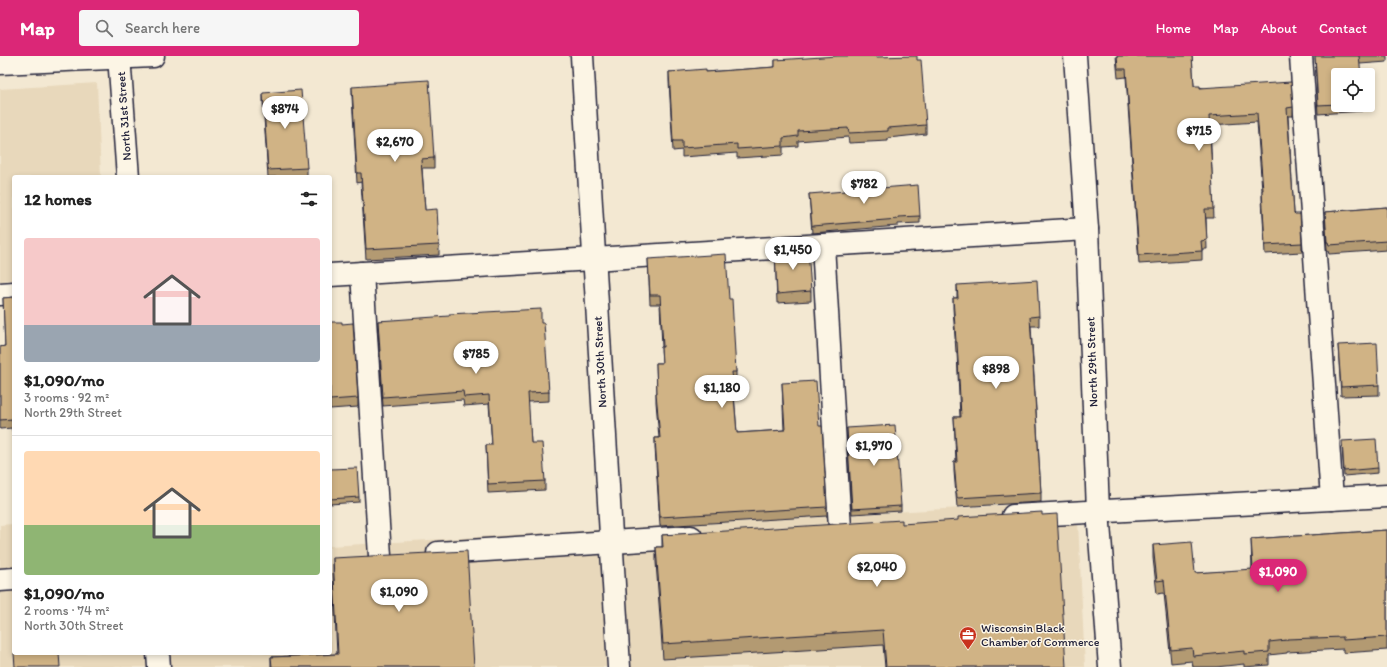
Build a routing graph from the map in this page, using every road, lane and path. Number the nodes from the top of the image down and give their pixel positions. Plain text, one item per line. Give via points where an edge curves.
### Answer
1 (153, 56) edge
2 (582, 56) edge
3 (1075, 56) edge
4 (1301, 56) edge
5 (119, 57) edge
6 (0, 63) edge
7 (128, 175) edge
8 (1087, 229) junction
9 (824, 245) junction
10 (594, 260) junction
11 (362, 273) junction
12 (332, 275) edge
13 (12, 293) edge
14 (0, 294) edge
15 (1387, 496) edge
16 (1332, 499) junction
17 (1098, 511) junction
18 (997, 518) edge
19 (817, 529) edge
20 (713, 536) edge
21 (611, 542) junction
22 (419, 554) edge
23 (359, 557) edge
24 (12, 579) edge
25 (0, 580) edge
26 (158, 655) edge
27 (159, 667) edge
28 (619, 667) edge
29 (1110, 667) edge

1 - 5 street
2 - 10 street, North 30th Street
3 - 8 street, North 29th Street
4 - 16 street
5 - 6 street
5 - 7 street, North 31st Street
8 - 9 street
8 - 17 street, North 29th Street
9 - 10 street
9 - 19 street via 848,527
10 - 11 street
10 - 21 street, North 30th Street
11 - 12 street
11 - 23 street via 388,556
13 - 14 street
15 - 16 street
16 - 17 street
17 - 18 street
17 - 29 street, North 29th Street
20 - 21 street
21 - 22 street
21 - 28 street, North 30th Street
24 - 25 street
26 - 27 street

